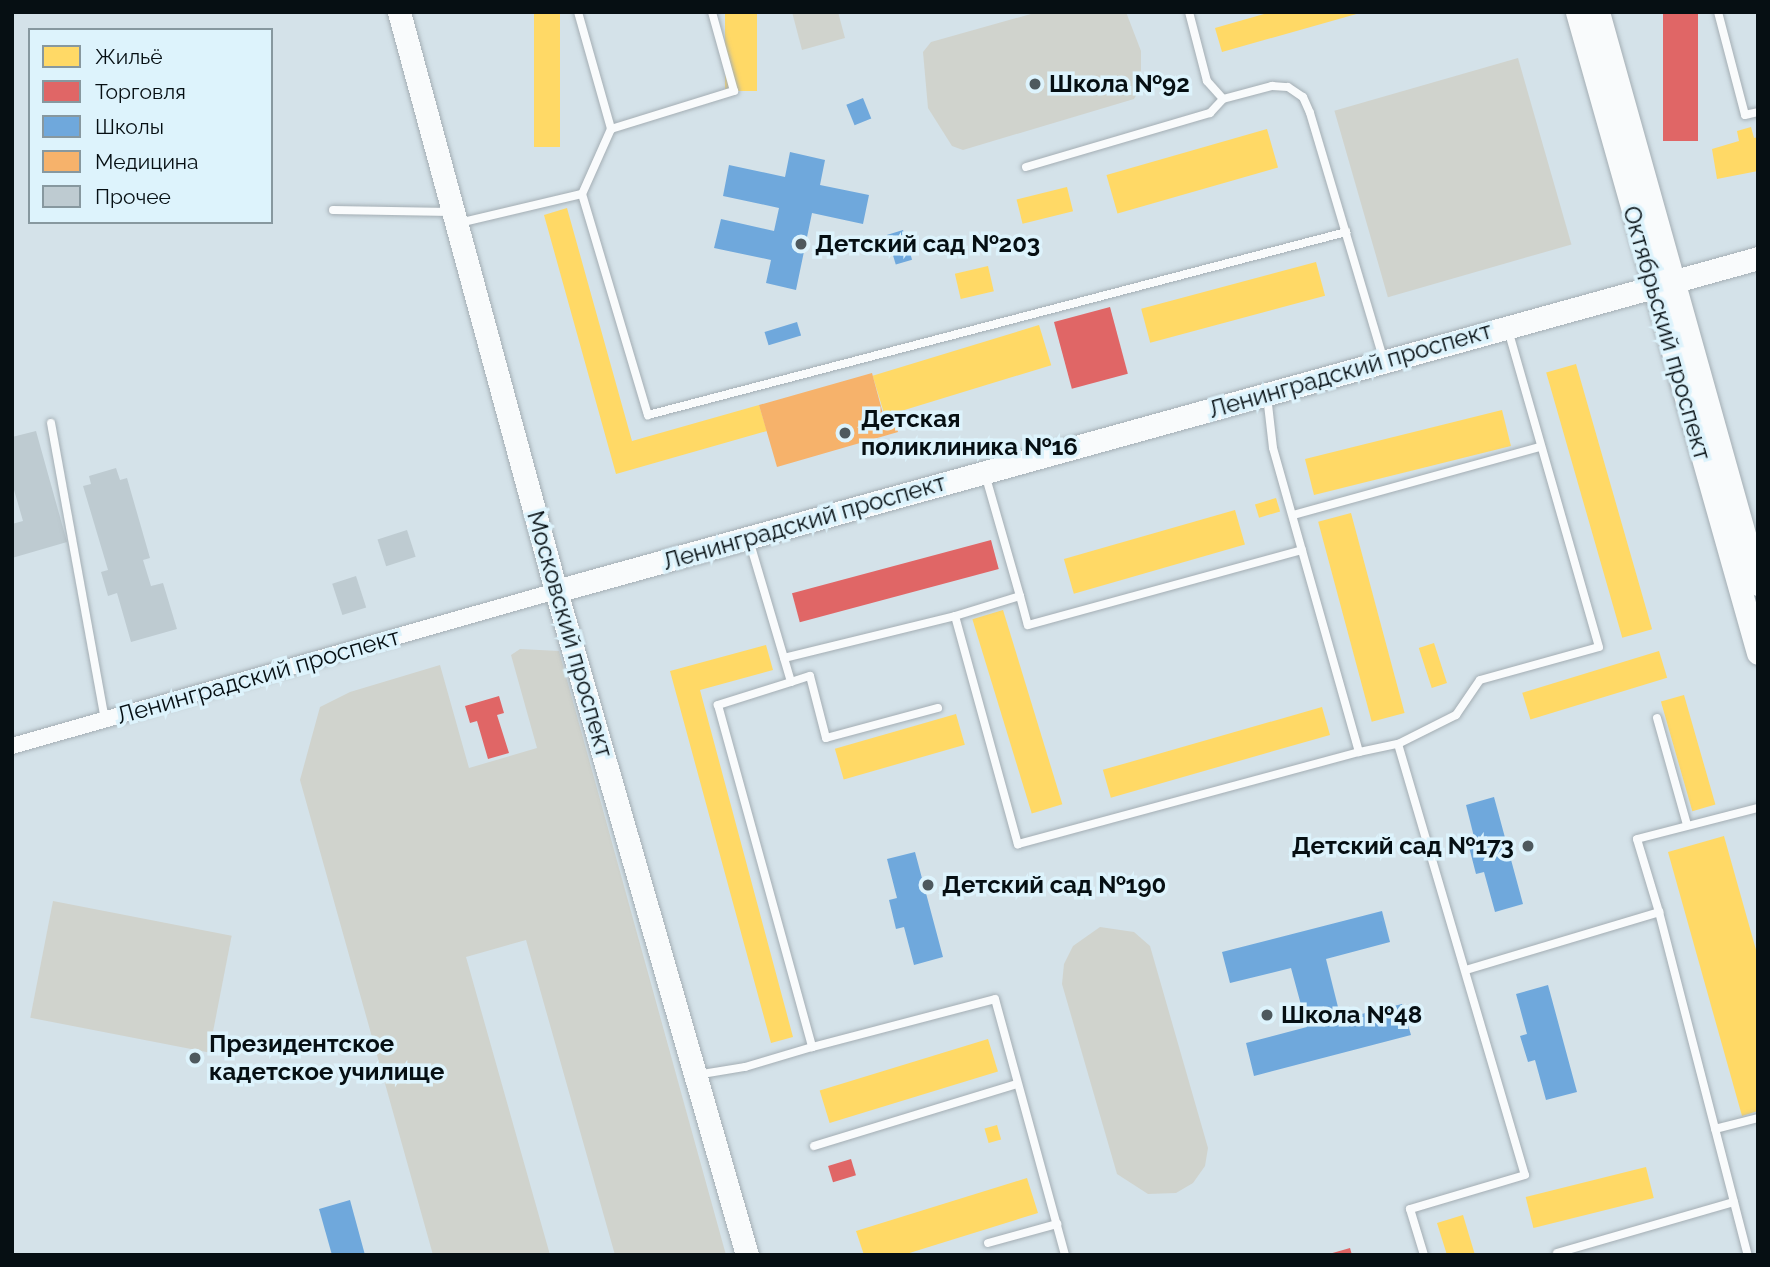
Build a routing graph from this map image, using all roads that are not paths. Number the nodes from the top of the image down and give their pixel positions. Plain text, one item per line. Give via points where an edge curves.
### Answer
1 (399, 12) edge
2 (578, 12) edge
3 (712, 12) edge
4 (1189, 12) edge
5 (1577, 12) edge
6 (1598, 12) edge
7 (1718, 12) edge
8 (1223, 99) junction
9 (1758, 112) edge
10 (611, 129) junction
11 (1026, 167) dead end
12 (582, 194) junction
13 (333, 210) dead end
14 (455, 218) junction
15 (1346, 232) junction
16 (1758, 258) edge
17 (1664, 283) junction
18 (1507, 327) junction
19 (1384, 361) junction
20 (1266, 394) junction
21 (51, 423) dead end
22 (1540, 447) junction
23 (984, 472) junction
24 (1293, 515) junction
25 (748, 538) junction
26 (1302, 550) junction
27 (1758, 584) edge
28 (556, 591) junction
29 (1020, 596) junction
30 (955, 616) junction
31 (1758, 653) edge
32 (784, 658) junction
33 (791, 682) junction
34 (938, 708) dead end
35 (1657, 718) dead end
36 (105, 719) junction
37 (1398, 744) junction
38 (12, 746) edge
39 (1359, 752) junction
40 (1758, 808) edge
41 (1687, 825) junction
42 (1659, 912) junction
43 (1466, 970) junction
44 (812, 1047) junction
45 (696, 1075) junction
46 (1017, 1084) junction
47 (1758, 1118) edge
48 (1715, 1129) junction
49 (814, 1146) dead end
50 (1734, 1202) junction
51 (1057, 1224) junction
52 (988, 1242) dead end
53 (1557, 1253) dead end
54 (747, 1255) edge
55 (1065, 1255) edge
56 (1424, 1255) edge
57 (1748, 1255) edge

1 - 14 street, Московский проспект
2 - 10 lane
3 - 10 lane via 734,91
4 - 8 lane via 1207,81
5 - 17 street, Октябрьский проспект
6 - 17 street, Октябрьский проспект
7 - 9 lane via 1745,116
8 - 11 lane via 1210,113
8 - 15 lane via 1272,86 1288,87 1303,97
10 - 12 lane
12 - 14 lane
12 - 15 lane via 648,415
13 - 14 lane
14 - 28 street, Московский проспект
15 - 19 lane
16 - 17 street, Ленинградский проспект
17 - 18 street, Ленинградский проспект
17 - 27 street, Октябрьский проспект
17 - 31 street, Октябрьский проспект
18 - 19 street, Ленинградский проспект
18 - 22 lane
19 - 20 street, Ленинградский проспект
20 - 23 street, Ленинградский проспект
20 - 24 lane via 1273,448
21 - 36 lane
22 - 24 lane
22 - 37 lane via 1599,647 1480,680 1456,715
23 - 25 street, Ленинградский проспект
23 - 29 lane
24 - 26 lane
25 - 28 street, Ленинградский проспект
25 - 32 lane
26 - 29 lane via 1028,625
26 - 39 lane
28 - 36 street, Ленинградский проспект
28 - 45 street, Московский проспект
29 - 30 lane
30 - 32 lane
30 - 39 lane via 1018,844
32 - 33 lane
33 - 34 lane via 810,676 826,738
33 - 44 lane via 718,705
35 - 41 lane
36 - 38 street, Ленинградский проспект
37 - 39 lane
37 - 43 lane
40 - 41 lane
41 - 42 lane via 1637,839
42 - 43 lane
42 - 48 lane
43 - 56 lane via 1525,1175 1410,1209
44 - 45 lane via 745,1067
44 - 46 lane via 995,999
45 - 54 street, Московский проспект
46 - 49 lane
46 - 51 lane
47 - 48 lane
48 - 50 lane
50 - 53 lane
50 - 57 lane
51 - 52 lane
51 - 55 lane

